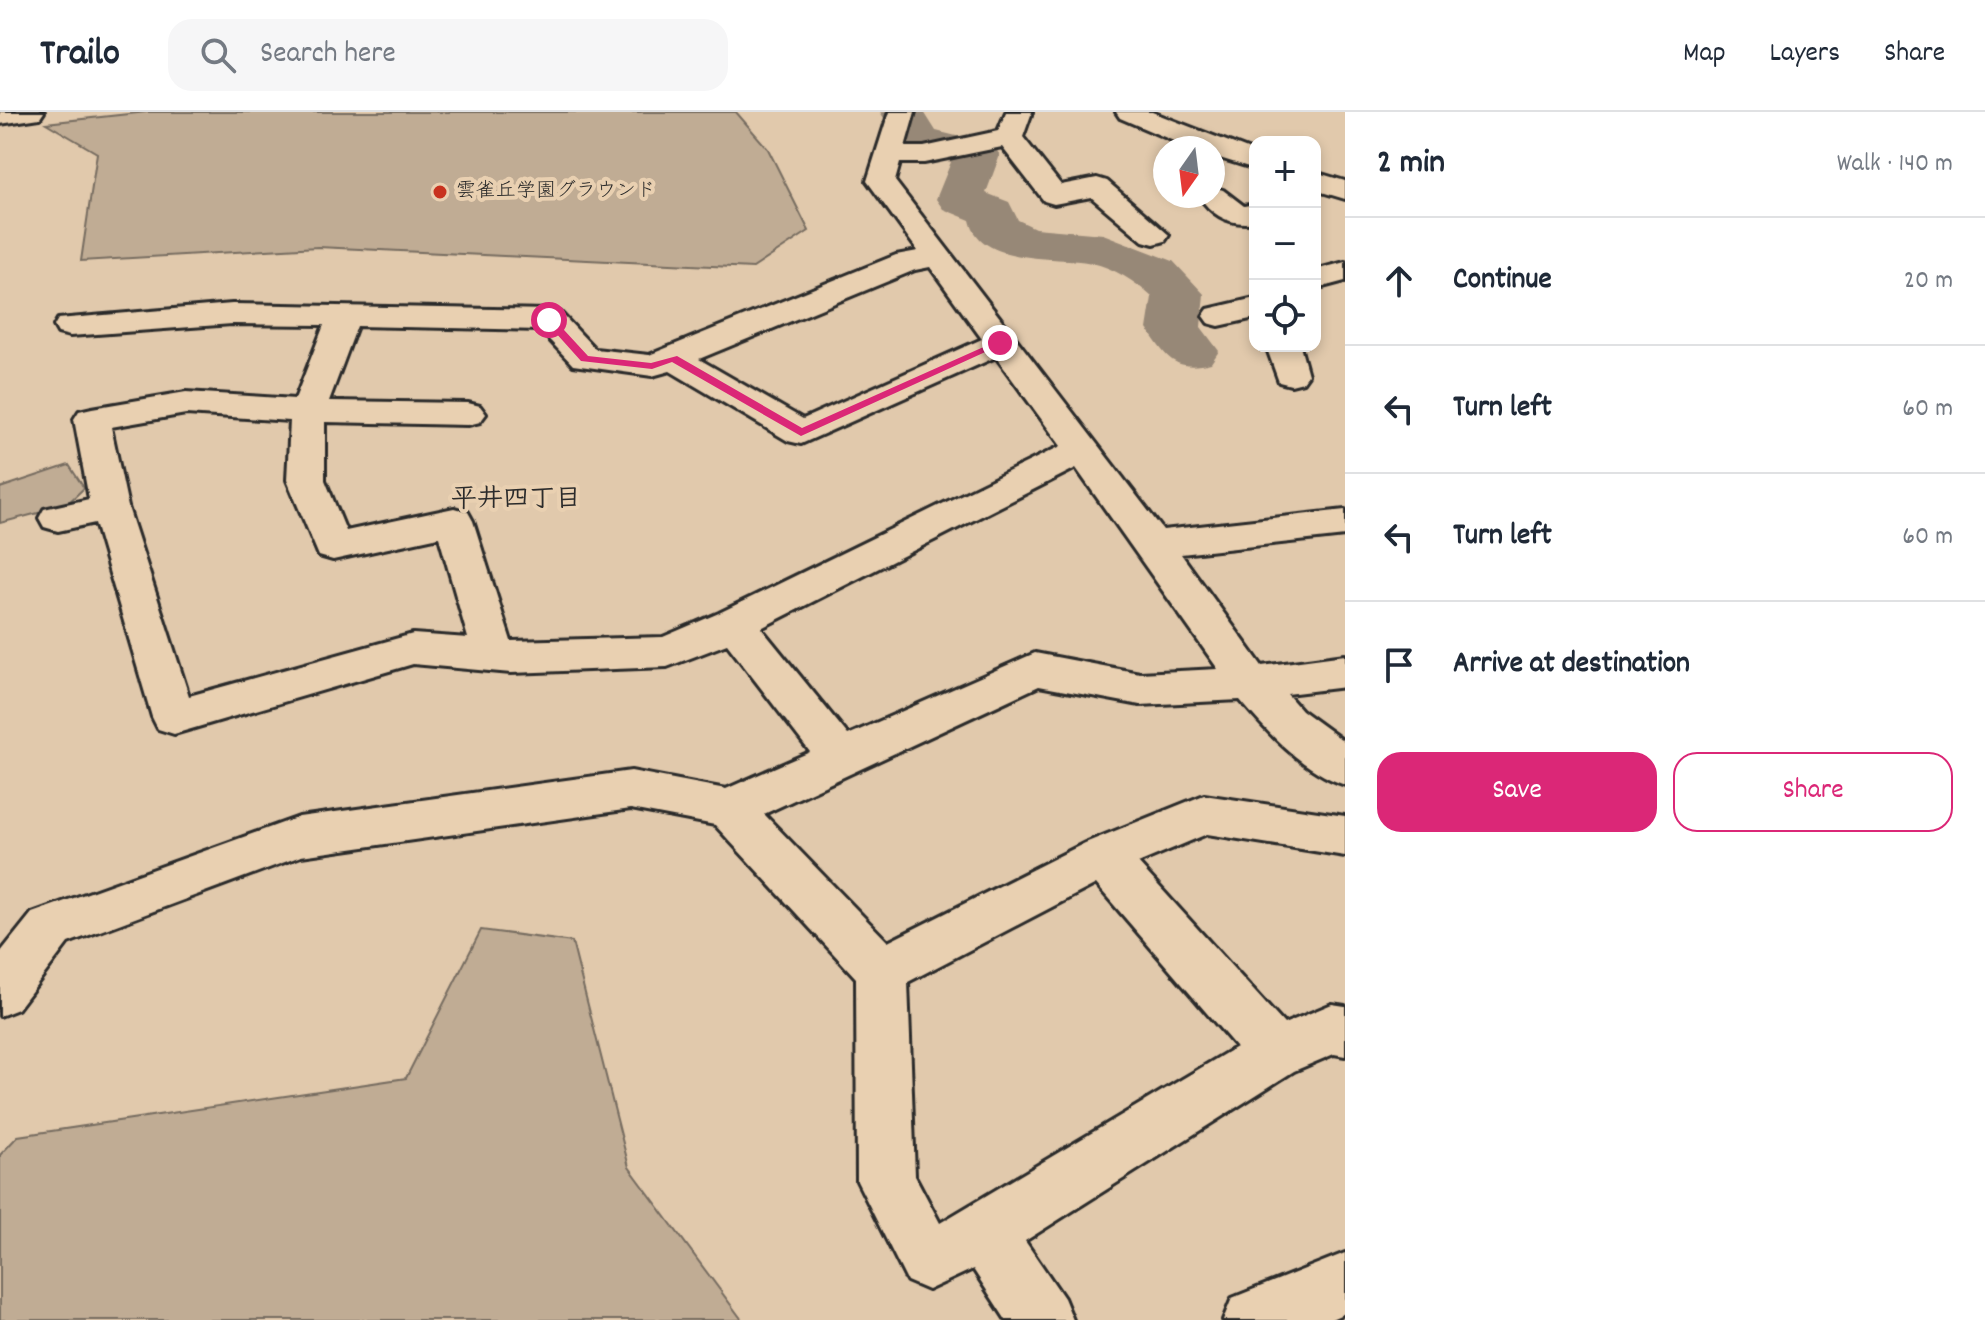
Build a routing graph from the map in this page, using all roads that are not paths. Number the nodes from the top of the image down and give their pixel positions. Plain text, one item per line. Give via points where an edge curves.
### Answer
1 (31, 112) edge
2 (902, 112) edge
3 (1129, 112) edge
4 (0, 116) edge
5 (1014, 125) edge
6 (891, 155) junction
7 (1249, 159) edge
8 (1321, 183) edge
9 (1345, 190) edge
10 (1225, 206) edge
11 (1249, 214) edge
12 (1154, 235) dead end
13 (936, 257) junction
14 (1249, 309) edge
15 (344, 316) junction
16 (1219, 316) dead end
17 (70, 326) dead end
18 (1000, 343) junction
19 (673, 358) junction
20 (308, 411) junction
21 (468, 414) dead end
22 (1082, 450) junction
23 (109, 507) junction
24 (58, 518) dead end
25 (1345, 523) edge
26 (1153, 544) junction
27 (734, 624) junction
28 (494, 655) junction
29 (1345, 671) edge
30 (1251, 683) junction
31 (840, 758) junction
32 (1345, 767) edge
33 (729, 809) junction
34 (1345, 836) edge
35 (1102, 857) junction
36 (882, 970) junction
37 (0, 992) edge
38 (1345, 1031) edge
39 (1275, 1053) junction
40 (984, 1233) junction
41 (1345, 1283) edge
42 (1042, 1320) edge
43 (1254, 1320) edge

1 - 4 street
2 - 6 street
3 - 7 street
5 - 6 street via 924,155
5 - 12 street via 1054,195 1097,187
6 - 13 street via 881,181
8 - 9 street
10 - 11 street via 1238,216
13 - 18 street
13 - 19 street via 907,262
14 - 16 street
15 - 17 street via 232,314
15 - 19 street via 549,320 585,358 652,366
15 - 20 street
18 - 19 street via 801,433
18 - 22 street
20 - 21 street
20 - 23 street via 186,403 92,419
20 - 28 street via 306,480 333,547 454,521
22 - 26 street
22 - 27 street
23 - 24 street
23 - 28 street via 174,717 413,649
25 - 26 street
26 - 30 street
27 - 28 street via 667,652
27 - 31 street
29 - 30 street
30 - 31 street via 1140,689 1035,669
30 - 32 street via 1285,722
31 - 33 street
33 - 36 street
33 - 37 street via 631,790 299,837 50,928
34 - 35 street via 1204,814
35 - 36 street
35 - 39 street
36 - 40 street via 886,1181 928,1260
38 - 39 street via 1332,1029
39 - 40 street
40 - 42 street
41 - 43 street

